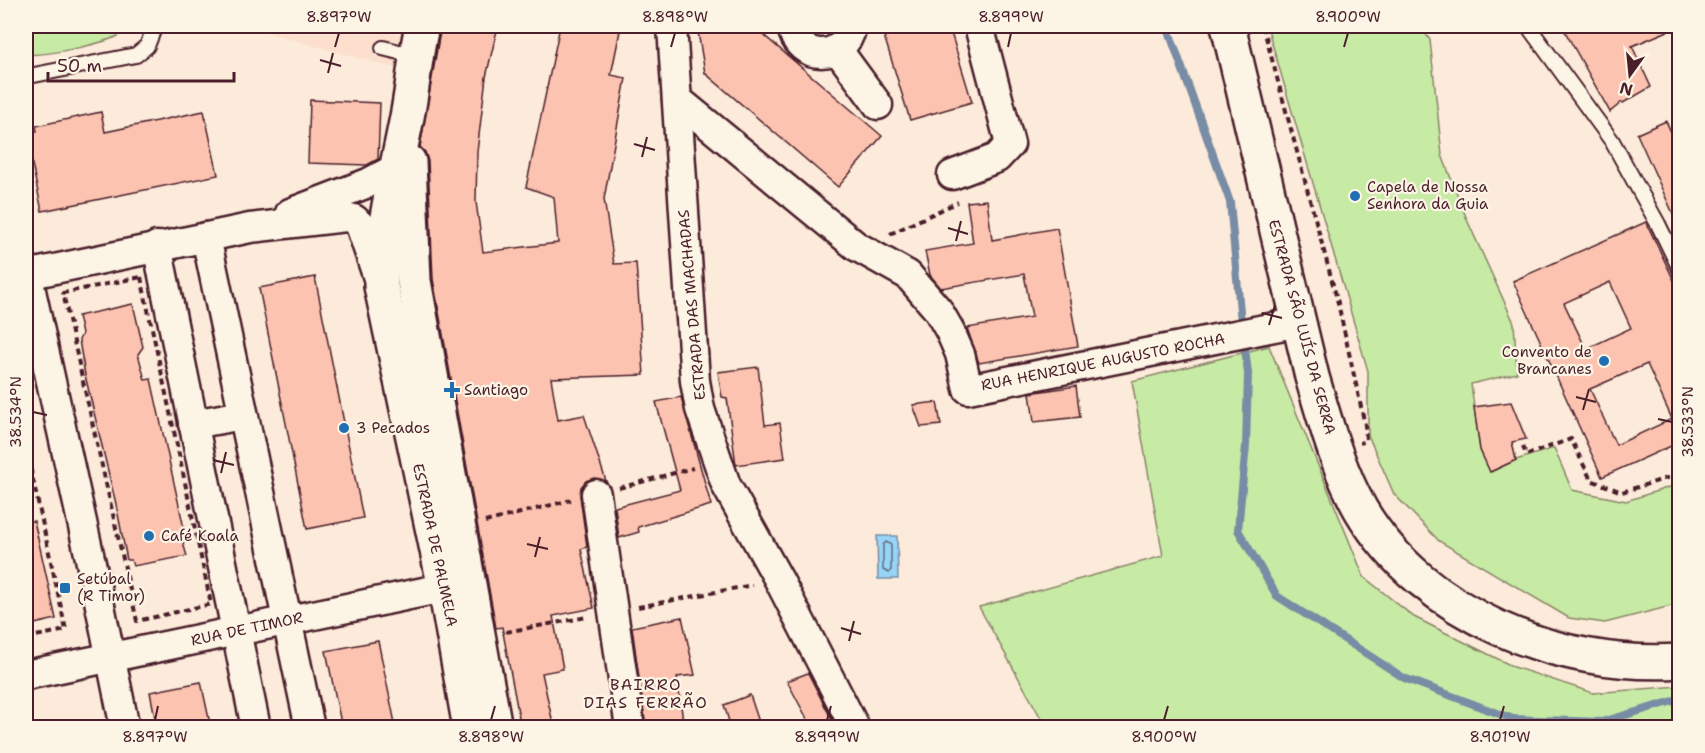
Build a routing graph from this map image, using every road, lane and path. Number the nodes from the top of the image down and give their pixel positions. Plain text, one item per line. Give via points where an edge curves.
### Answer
1 (155, 26) edge
2 (672, 26) edge
3 (792, 26) edge
4 (979, 26) edge
5 (1228, 26) edge
6 (1263, 26) edge
7 (1528, 26) edge
8 (1676, 26) edge
9 (844, 37) edge
10 (418, 41) edge
11 (383, 48) dead end
12 (26, 75) edge
13 (1680, 95) edge
14 (677, 99) junction
15 (878, 105) dead end
16 (408, 115) junction
17 (396, 168) junction
18 (952, 175) dead end
19 (959, 203) dead end
20 (250, 228) junction
21 (885, 236) dead end
22 (206, 237) junction
23 (157, 246) junction
24 (1680, 269) edge
25 (26, 273) edge
26 (381, 286) junction
27 (1299, 322) junction
28 (243, 415) junction
29 (194, 424) junction
30 (1523, 446) dead end
31 (26, 448) edge
32 (1336, 452) junction
33 (717, 462) junction
34 (1680, 474) edge
35 (596, 494) junction
36 (458, 529) junction
37 (457, 585) junction
38 (133, 606) joint
39 (286, 621) junction
40 (236, 631) junction
41 (26, 638) edge
42 (111, 658) junction
43 (1680, 661) edge
44 (26, 675) edge
45 (125, 728) edge
46 (256, 728) edge
47 (310, 728) edge
48 (470, 728) edge
49 (495, 728) edge
50 (630, 728) edge
51 (855, 728) edge

1 - 12 lane via 147,46 136,55
2 - 14 street, ESTRADA DAS MACHADAS
3 - 9 street via 796,38 819,53
4 - 18 street via 1010,144 997,158
5 - 27 street, ESTRADA SÃO LUÍS DA SERRA
6 - 32 path via 1338,303 1365,425 1366,441
7 - 24 lane via 1612,141
8 - 13 path via 1674,83
9 - 15 street
10 - 11 lane
10 - 16 street, ESTRADA DE PALMELA
14 - 27 street, RUA HENRIQUE AUGUSTO ROCHA via 856,246 908,275 950,331 968,389
14 - 33 street, ESTRADA DAS MACHADAS via 695,381
16 - 17 street, ESTRADA DE PALMELA
16 - 36 street, ESTRADA DE PALMELA via 414,281
17 - 20 street via 368,183
17 - 26 street, ESTRADA DE PALMELA via 381,252
19 - 21 path
20 - 22 street
20 - 26 street via 354,219 360,225
22 - 23 street
22 - 28 street
23 - 25 street
23 - 29 street
25 - 42 street
26 - 37 street, ESTRADA DE PALMELA
27 - 32 street, ESTRADA SÃO LUÍS DA SERRA
28 - 29 street
28 - 39 street
29 - 40 street
30 - 34 path via 1526,455 1571,439 1591,480 1622,492
31 - 41 path via 66,630
32 - 43 street, ESTRADA SÃO LUÍS DA SERRA via 1360,508 1395,556 1462,608 1520,637 1590,657 1626,662
33 - 35 path
33 - 51 street, ESTRADA DAS MACHADAS
35 - 36 path
35 - 50 street
36 - 37 street, ESTRADA DE PALMELA
37 - 39 street, RUA DE TIMOR
37 - 48 street, ESTRADA DE PALMELA
37 - 49 street, ESTRADA DE PALMELA
38 - 38 path via 137,621 211,604 141,277 63,293
39 - 40 street, RUA DE TIMOR
39 - 47 street
40 - 42 street, RUA DE TIMOR
40 - 46 street
42 - 44 street, RUA DE TIMOR
42 - 45 street

